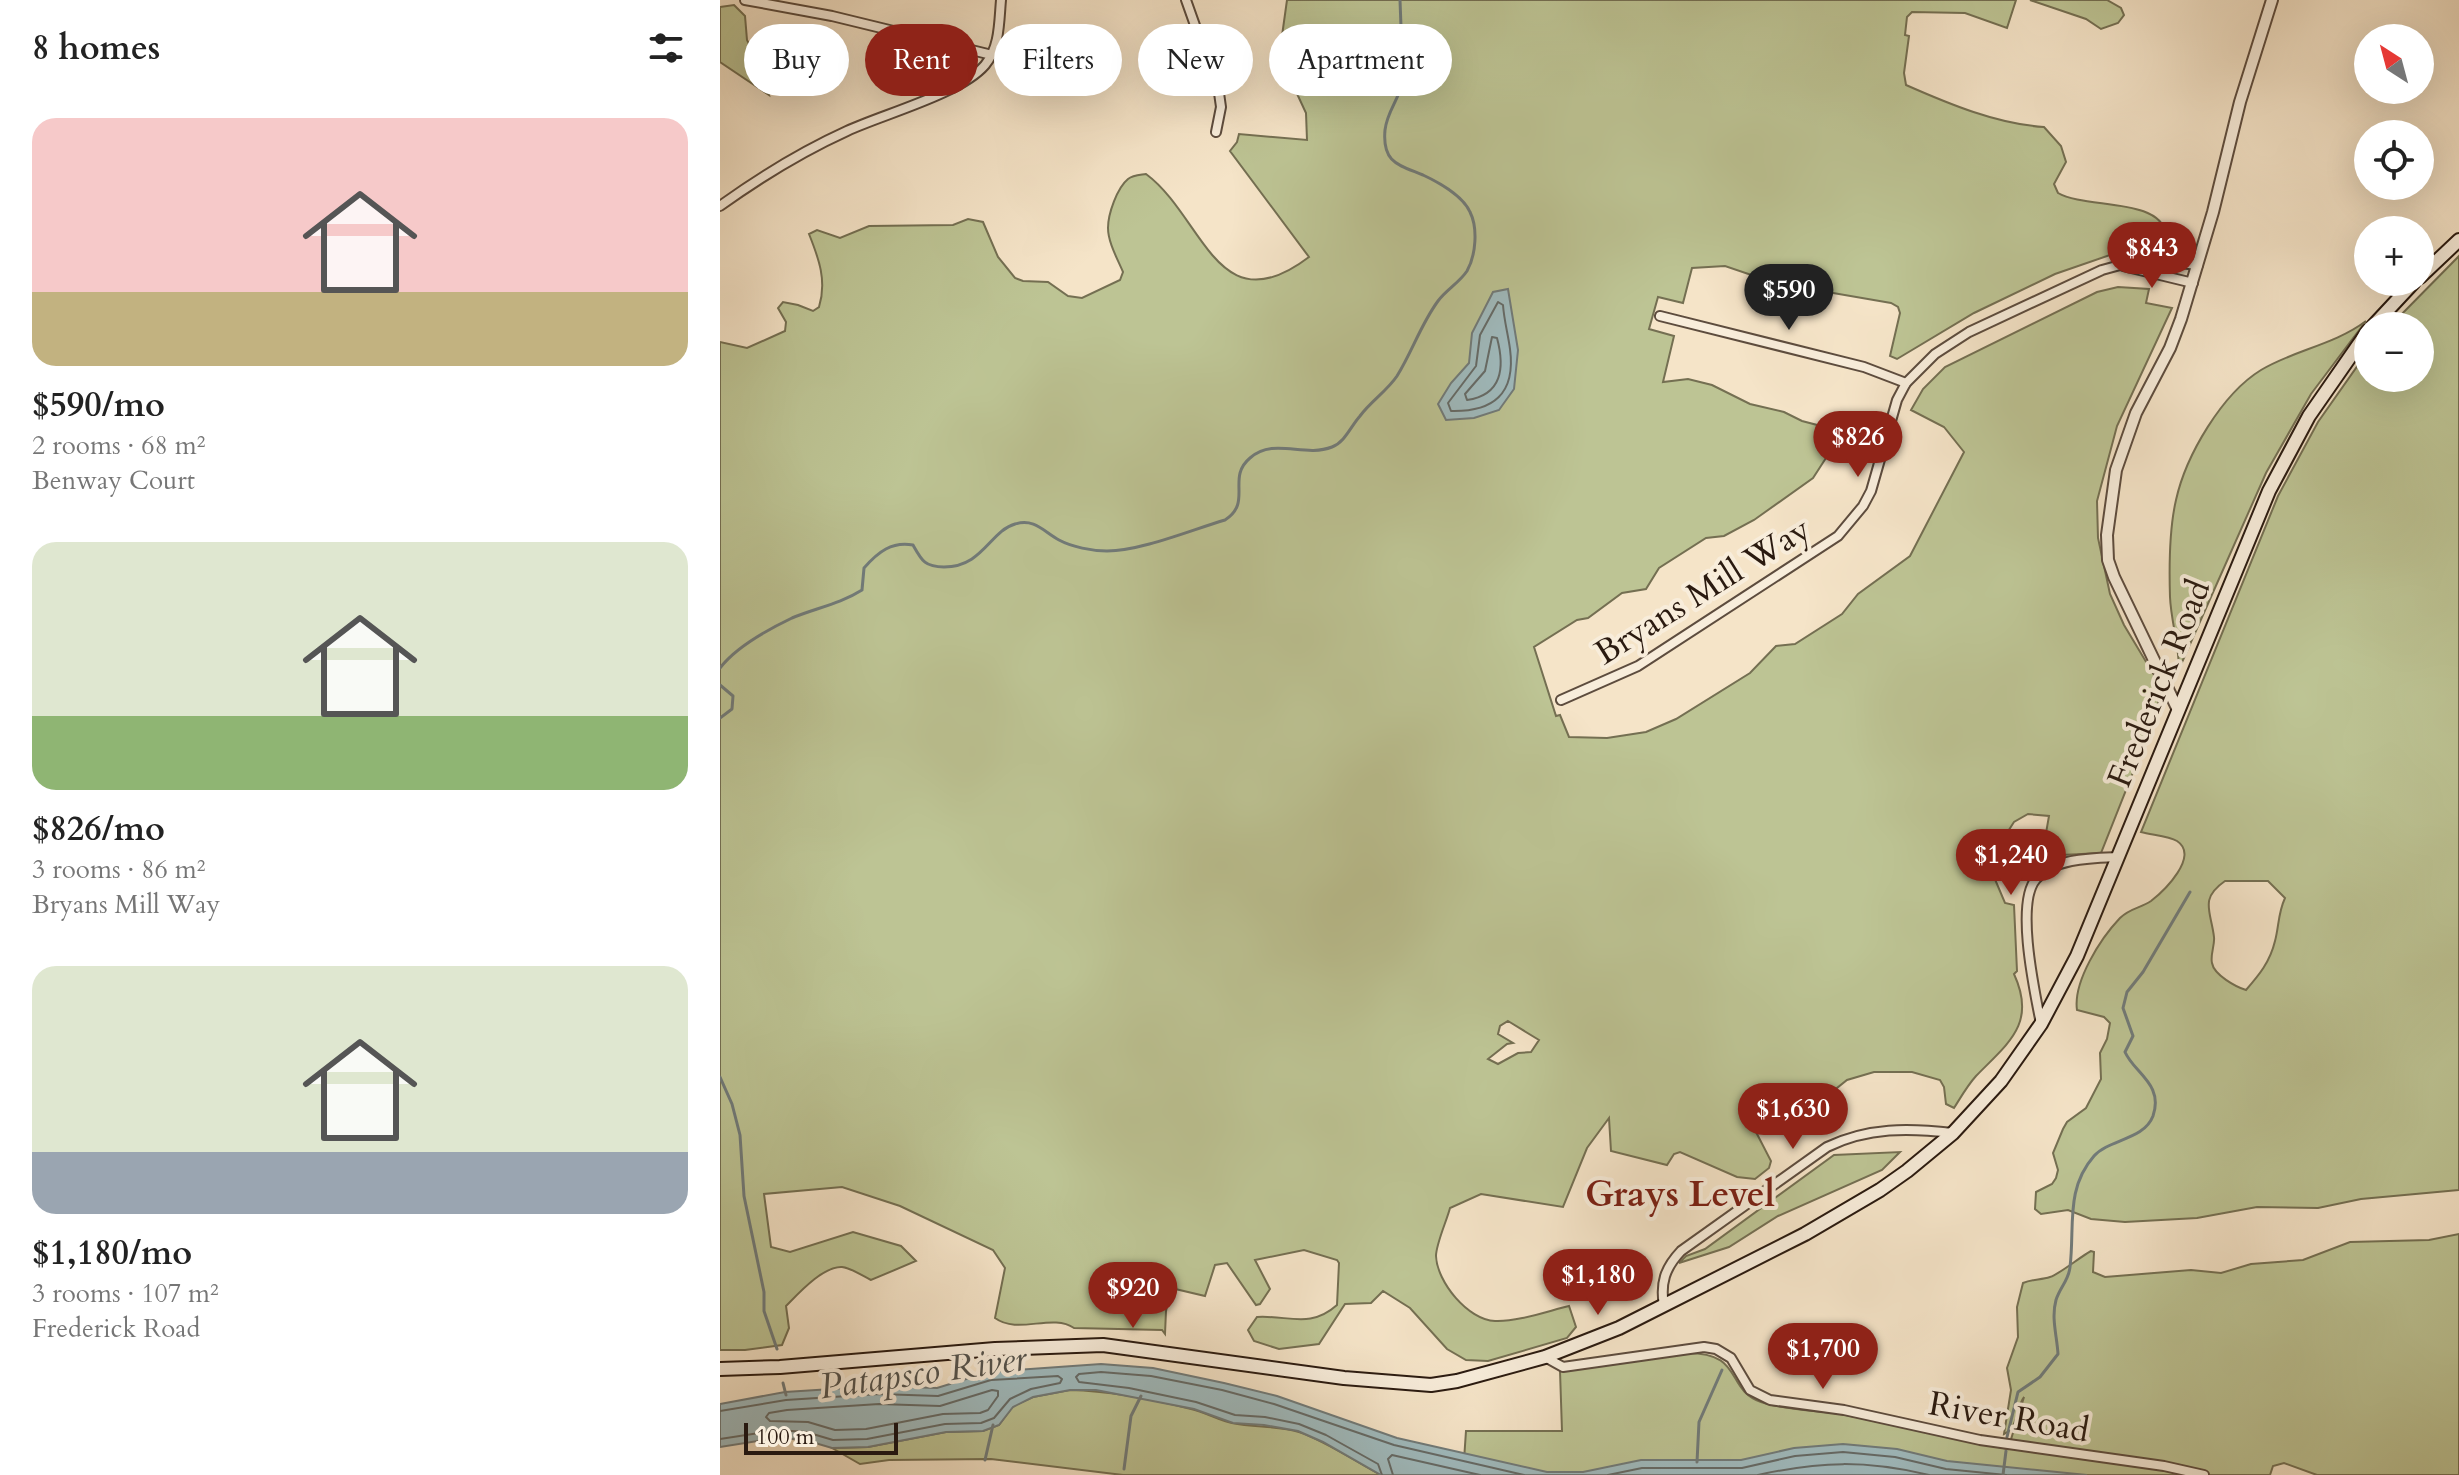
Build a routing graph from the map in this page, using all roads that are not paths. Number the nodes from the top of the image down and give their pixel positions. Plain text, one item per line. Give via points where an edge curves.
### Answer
1 (745, 0) edge
2 (1001, 0) edge
3 (1186, 0) edge
4 (2272, 0) edge
5 (992, 55) junction
6 (1216, 132) dead end
7 (720, 206) edge
8 (2459, 240) edge
9 (2434, 264) edge
10 (2198, 265) junction
11 (2123, 266) junction
12 (2193, 283) junction
13 (2401, 296) edge
14 (2386, 312) edge
15 (1660, 316) dead end
16 (2354, 350) edge
17 (1906, 383) junction
18 (1561, 700) dead end
19 (2178, 710) junction
20 (2118, 857) junction
21 (2041, 1024) junction
22 (1953, 1133) junction
23 (1664, 1306) junction
24 (1545, 1357) junction
25 (720, 1369) edge
26 (2204, 1475) edge

1 - 5 street
2 - 5 street
3 - 6 street via 1219,93
4 - 10 street
5 - 7 street via 964,81 813,148
8 - 9 main road
10 - 11 street, Bryans Mill Way via 2142,259
10 - 12 street
11 - 12 street
11 - 17 street, Bryans Mill Way via 2083,278 1969,332 1935,354
12 - 19 street via 2170,348 2126,438 2107,535 2114,577
13 - 14 main road
15 - 17 street via 1864,367
16 - 19 main road, Frederick Road via 2285,457
17 - 18 street, Bryans Mill Way via 1890,418 1871,491 1838,536 1638,666
19 - 20 main road, Frederick Road
20 - 21 main road, Frederick Road via 2077,956
20 - 21 street via 2054,867 2029,889 2031,976
21 - 22 main road, Frederick Road via 2001,1081
22 - 23 main road, Frederick Road via 1848,1209
22 - 23 street via 1891,1130 1848,1136 1827,1147 1681,1251 1663,1278
23 - 24 main road, Frederick Road
24 - 25 main road, Frederick Road via 1431,1385 1103,1345
24 - 26 street, River Road via 1563,1367 1716,1349 1731,1358 1750,1390 1770,1400

